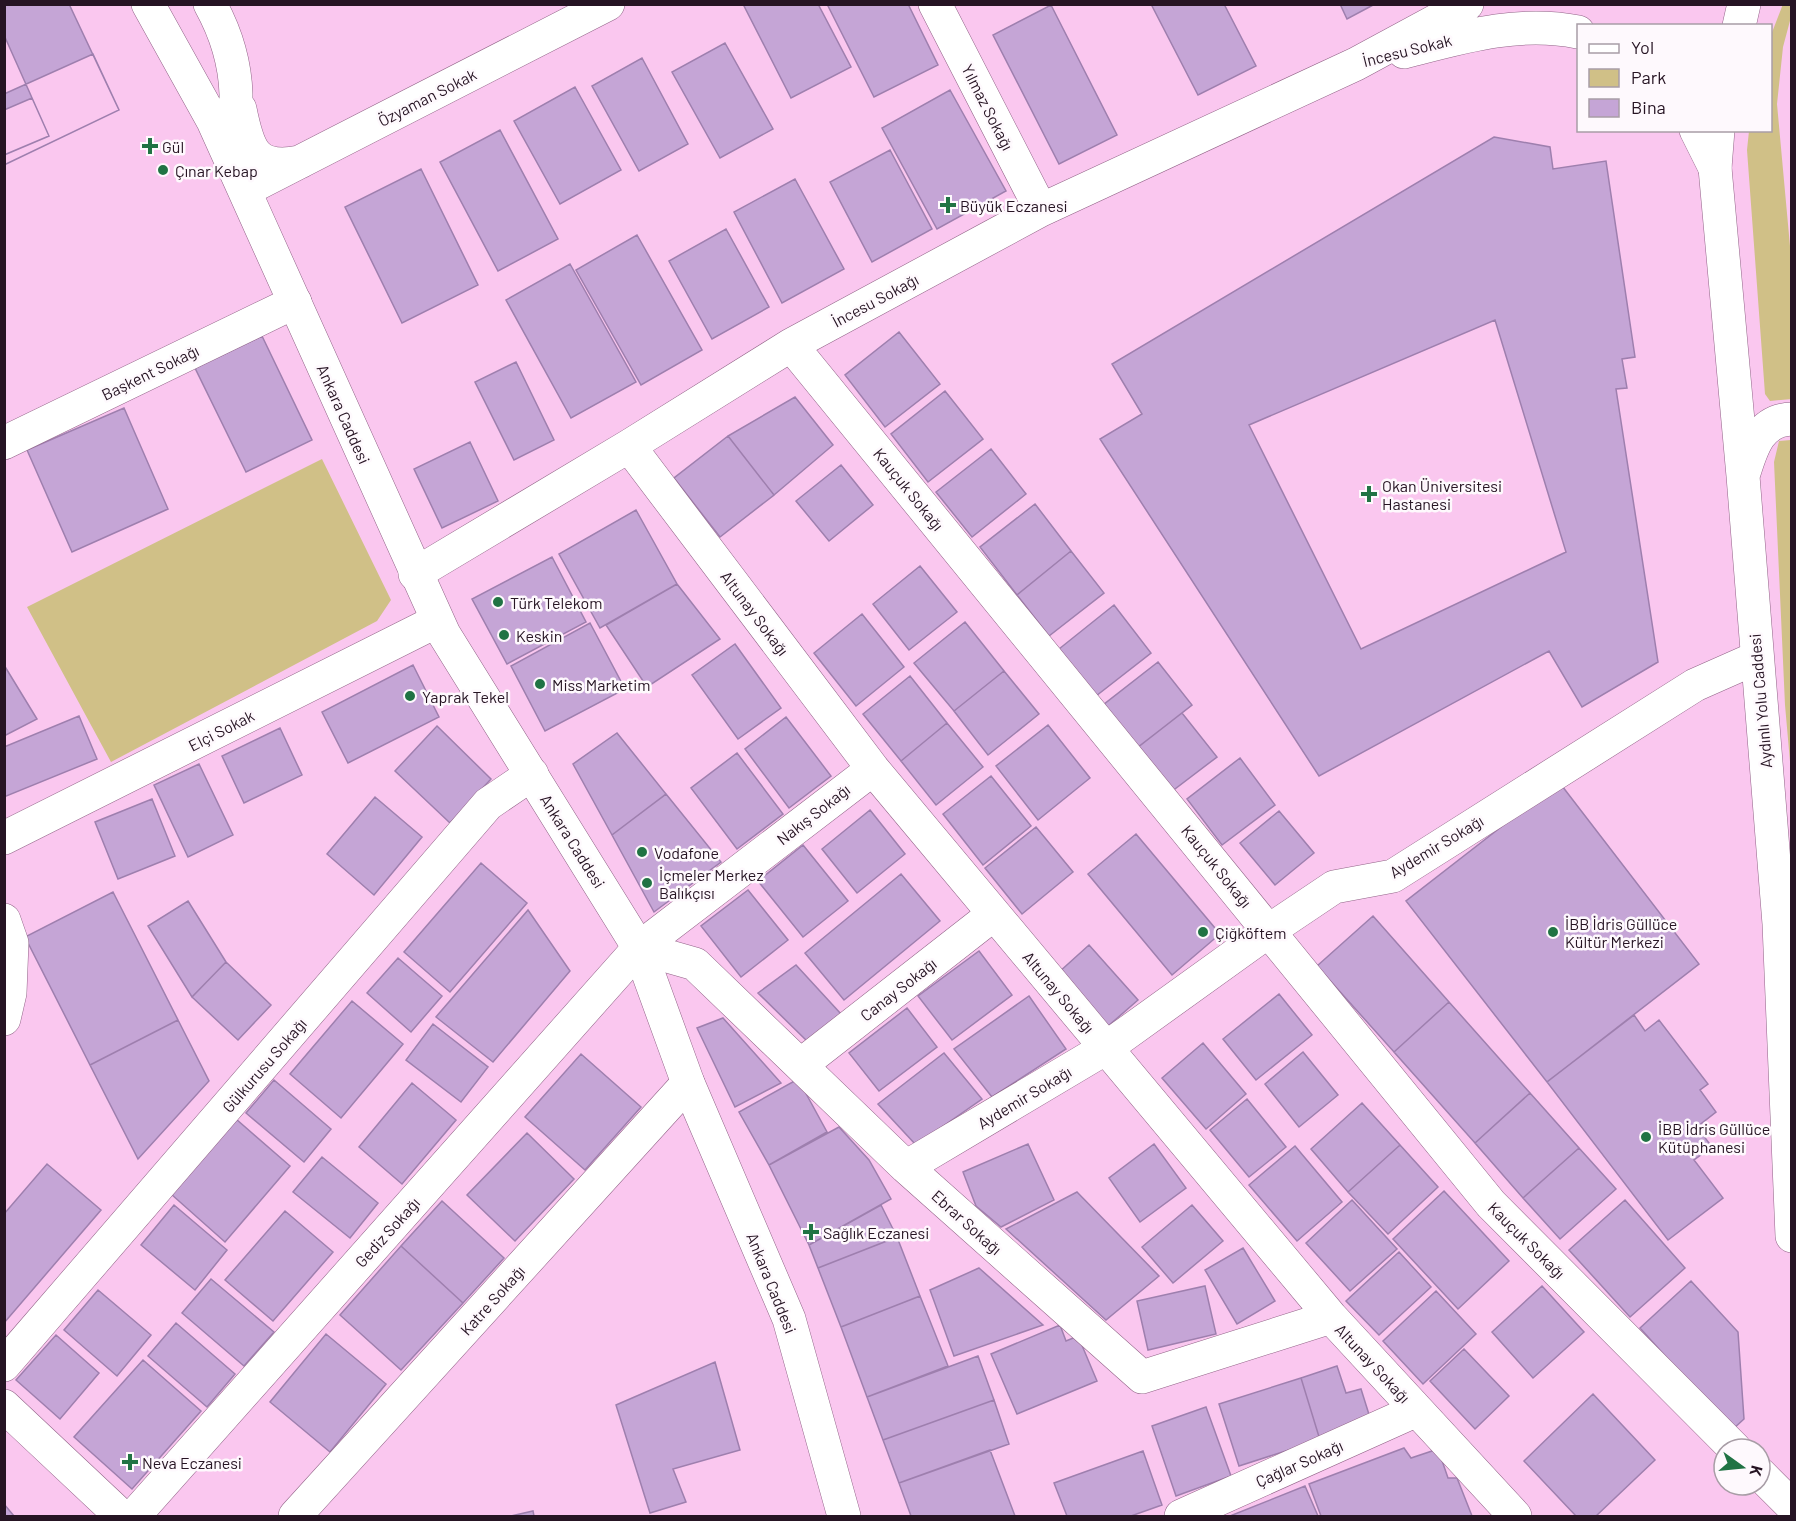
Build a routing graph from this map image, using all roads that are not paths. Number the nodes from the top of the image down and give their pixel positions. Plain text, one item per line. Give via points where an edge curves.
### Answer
1 (148, 4) edge
2 (210, 4) edge
3 (608, 4) edge
4 (935, 4) edge
5 (1467, 4) edge
6 (1744, 4) edge
7 (1739, 24) edge
8 (1577, 32) edge
9 (1356, 64) junction
10 (236, 91) junction
11 (1697, 132) edge
12 (1718, 132) edge
13 (300, 162) junction
14 (1714, 168) junction
15 (245, 190) junction
16 (1041, 210) junction
17 (294, 302) junction
18 (791, 345) junction
19 (1791, 419) edge
20 (4, 443) edge
21 (629, 446) junction
22 (1743, 477) junction
23 (415, 574) junction
24 (437, 621) junction
25 (1756, 658) junction
26 (873, 769) junction
27 (532, 774) junction
28 (4, 838) edge
29 (994, 914) junction
30 (4, 920) edge
31 (1779, 924) junction
32 (1270, 930) junction
33 (639, 948) junction
34 (1791, 958) edge
35 (4, 1019) edge
36 (1106, 1048) junction
37 (802, 1064) junction
38 (1788, 1075) edge
39 (688, 1083) junction
40 (906, 1167) junction
41 (1791, 1236) edge
42 (1331, 1317) junction
43 (4, 1365) edge
44 (4, 1406) edge
45 (1417, 1410) junction
46 (1723, 1437) edge
47 (1772, 1486) edge
48 (1791, 1506) edge
49 (121, 1516) edge
50 (134, 1516) edge
51 (295, 1516) edge
52 (844, 1516) edge
53 (1181, 1516) edge
54 (1515, 1516) edge

1 - 15 street, Ankara Caddesi via 213,121
2 - 10 street, Ankara Caddesi via 230,54
3 - 13 street, Özyaman Sokak
4 - 16 street, Yılmaz Sokağı
5 - 9 street, İncesu Sokak
6 - 7 street
8 - 9 street, İncesu Sokak via 1552,27 1494,29
9 - 16 street, İncesu Sokağı
10 - 13 street via 243,128 256,157 283,165
10 - 15 street, Ankara Caddesi via 235,139
11 - 14 street
12 - 14 street
13 - 15 street, Özyaman Sokak
14 - 22 street, Aydınlı Yolu Caddesi
15 - 17 street, Ankara Caddesi
16 - 18 street, İncesu Sokağı
17 - 20 street, Başkent Sokağı
17 - 23 street, Ankara Caddesi
18 - 21 street, İncesu Sokağı
18 - 32 street, Kauçuk Sokağı
19 - 22 street via 1767,426 1754,443
21 - 23 street, İncesu Sokağı
21 - 26 street, Altunay Sokağı
22 - 25 street, Aydınlı Yolu Caddesi
23 - 24 street, Ankara Caddesi
24 - 27 street, Ankara Caddesi
24 - 28 street, Elçi Sokak
25 - 31 street, Aydınlı Yolu Caddesi
25 - 32 street, Aydemir Sokağı via 1695,685 1393,876 1334,887
26 - 29 street, Altunay Sokağı
26 - 33 street, Nakış Sokağı
27 - 33 street, Ankara Caddesi
27 - 43 street, Gülkurusu Sokağı via 488,804
29 - 36 street, Altunay Sokağı
29 - 37 street, Canay Sokağı
30 - 35 street via 12,943 10,993
31 - 34 street
31 - 38 street, Aydınlı Yolu Caddesi
32 - 36 street, Aydemir Sokağı
32 - 46 street, Kauçuk Sokağı via 1491,1204
33 - 37 street, Ebrar Sokağı via 695,964
33 - 39 street, Ankara Caddesi
33 - 50 street, Gediz Sokağı
36 - 40 street, Aydemir Sokağı
36 - 42 street, Altunay Sokağı
37 - 40 street, Ebrar Sokağı
38 - 41 street, Aydınlı Yolu Caddesi
39 - 51 street, Katre Sokağı
39 - 52 street, Ankara Caddesi via 789,1319
40 - 42 street, Ebrar Sokağı via 1142,1377
42 - 45 street, Altunay Sokağı
44 - 49 street
45 - 53 street, Çağlar Sokağı
45 - 54 street, Altunay Sokağı
47 - 48 street

